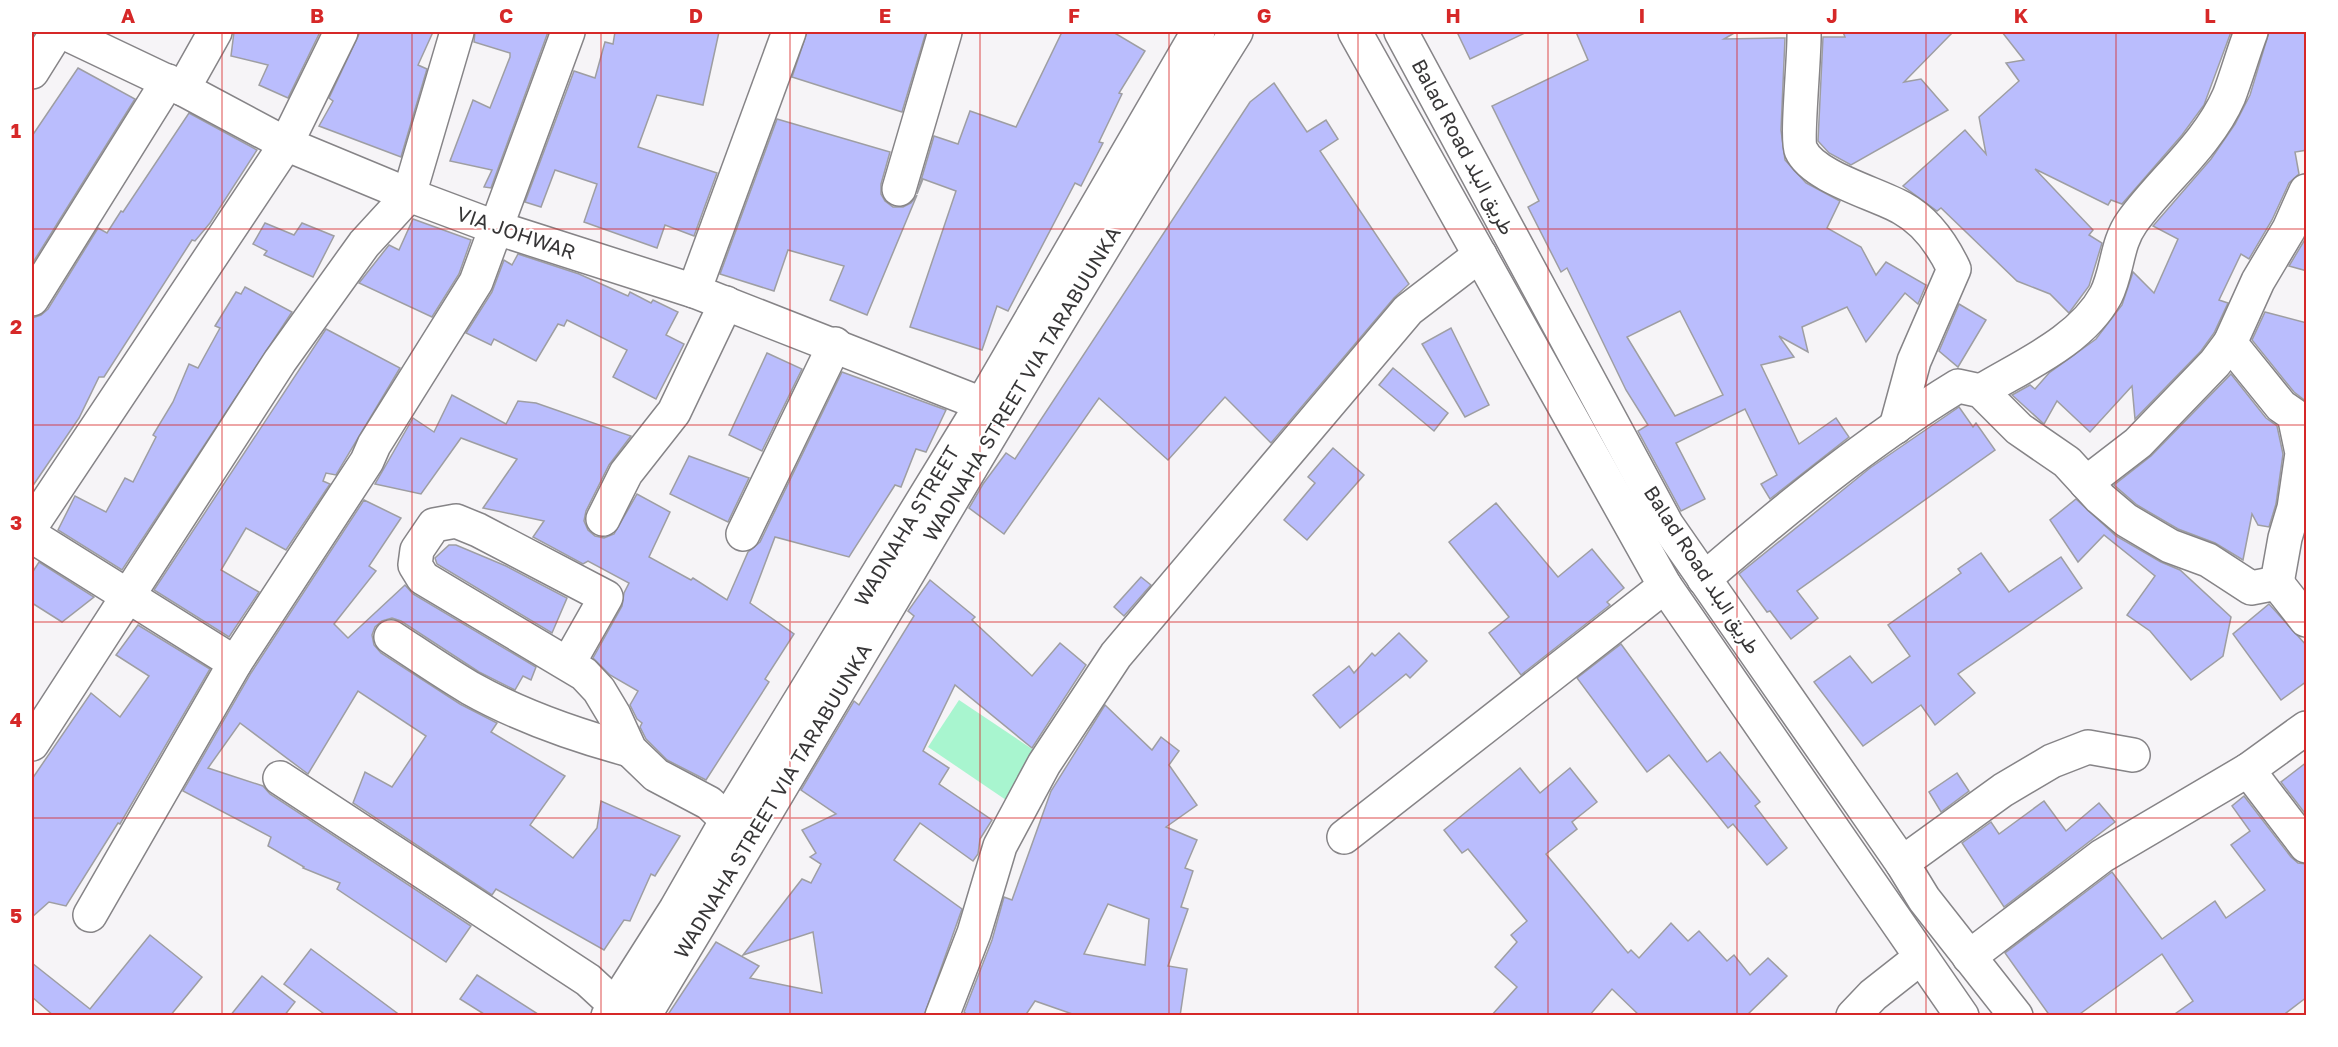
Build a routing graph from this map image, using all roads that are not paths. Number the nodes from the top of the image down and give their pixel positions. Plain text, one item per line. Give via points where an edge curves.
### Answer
1 (215, 32) edge
2 (341, 32) edge
3 (457, 32) edge
4 (568, 32) edge
5 (789, 32) edge
6 (945, 32) edge
7 (1198, 32) edge
8 (1236, 32) edge
9 (1355, 32) edge
10 (1401, 32) edge
11 (1804, 32) edge
12 (2251, 32) edge
13 (71, 33) edge
14 (32, 72) edge
15 (175, 85) junction
16 (1160, 125) junction
17 (286, 144) junction
18 (899, 189) dead end
19 (2307, 191) edge
20 (409, 195) junction
21 (497, 228) junction
22 (1480, 255) junction
23 (694, 291) junction
24 (32, 299) edge
25 (726, 303) junction
26 (2230, 343) junction
27 (835, 344) junction
28 (1981, 391) junction
29 (982, 404) junction
30 (2300, 416) edge
31 (1896, 427) junction
32 (2086, 483) junction
33 (603, 519) dead end
34 (32, 525) edge
35 (743, 534) dead end
36 (32, 537) edge
37 (1704, 579) junction
38 (2277, 583) junction
39 (1665, 586) junction
40 (127, 597) junction
41 (2307, 620) edge
42 (391, 637) dead end
43 (235, 663) junction
44 (568, 664) junction
45 (2307, 728) edge
46 (32, 744) edge
47 (630, 750) junction
48 (2133, 755) dead end
49 (2248, 770) junction
50 (280, 778) dead end
51 (728, 820) junction
52 (1344, 837) dead end
53 (2307, 846) edge
54 (1902, 863) junction
55 (708, 881) junction
56 (90, 915) dead end
57 (1969, 957) junction
58 (1920, 958) junction
59 (611, 1010) edge
60 (644, 1016) edge
61 (942, 1016) edge
62 (1852, 1016) edge
63 (1962, 1016) edge
64 (2016, 1016) edge

1 - 15 main road
2 - 17 main road
3 - 20 main road
4 - 21 main road
5 - 23 main road
6 - 18 main road
7 - 16 main road, WADNAHA STREET
8 - 16 main road, WADNAHA STREET VIA TARABUUNKA
9 - 22 main road, Balad Road طريق البلد
10 - 37 main road, Balad Road طريق البلد via 1667,525
11 - 31 main road via 1800,148 1811,164 1836,179 1904,209 1942,244 1954,269 1914,361
12 - 28 main road via 2228,97 2181,167 2130,224 2104,297 2060,344
13 - 14 main road
13 - 15 main road, VIA JOHWAR
15 - 17 main road, VIA JOHWAR
15 - 24 main road
16 - 29 main road, WADNAHA STREET
16 - 55 main road, WADNAHA STREET VIA TARABUUNKA
17 - 20 main road, VIA JOHWAR
17 - 34 main road
19 - 26 main road via 2258,281
20 - 21 main road, VIA JOHWAR
20 - 40 main road via 364,244 280,362
21 - 23 main road, VIA JOHWAR
21 - 43 main road via 476,282 367,461
22 - 39 main road, Balad Road طريق البلد
22 - 61 main road via 1408,310 1116,655 1044,764 1000,846 975,933
23 - 25 main road, VIA JOHWAR
25 - 27 main road, VIA JOHWAR
25 - 33 main road via 674,412 626,473
26 - 30 main road via 2281,406
26 - 32 main road via 2138,443
27 - 29 main road, VIA JOHWAR
27 - 35 main road
28 - 31 main road via 1958,386
28 - 32 main road via 2019,429 2047,446
29 - 51 main road, WADNAHA STREET
30 - 38 main road via 2302,453 2297,491
31 - 37 main road via 1770,522
32 - 38 main road via 2126,520 2170,546 2208,560 2251,588
36 - 40 main road
37 - 54 main road, Balad Road طريق البلد
38 - 41 main road
39 - 52 main road
39 - 58 main road, Balad Road طريق البلد
40 - 43 main road
40 - 46 main road
42 - 47 main road via 470,688 530,717
43 - 56 main road
44 - 44 main road via 606,597 478,530 456,521 434,525 417,550 415,565 423,578
44 - 47 main road via 599,690
45 - 49 main road
47 - 51 main road via 656,775 709,803
48 - 54 main road via 2088,747 2052,761 2003,790
49 - 53 main road
49 - 57 main road via 2102,856
50 - 59 main road via 588,980
51 - 55 main road, WADNAHA STREET
54 - 57 main road, Balad Road طريق البلد
55 - 59 main road, WADNAHA STREET
55 - 60 main road, WADNAHA STREET VIA TARABUUNKA
57 - 64 main road, Balad Road طريق البلد
58 - 62 main road
58 - 63 main road, Balad Road طريق البلد

